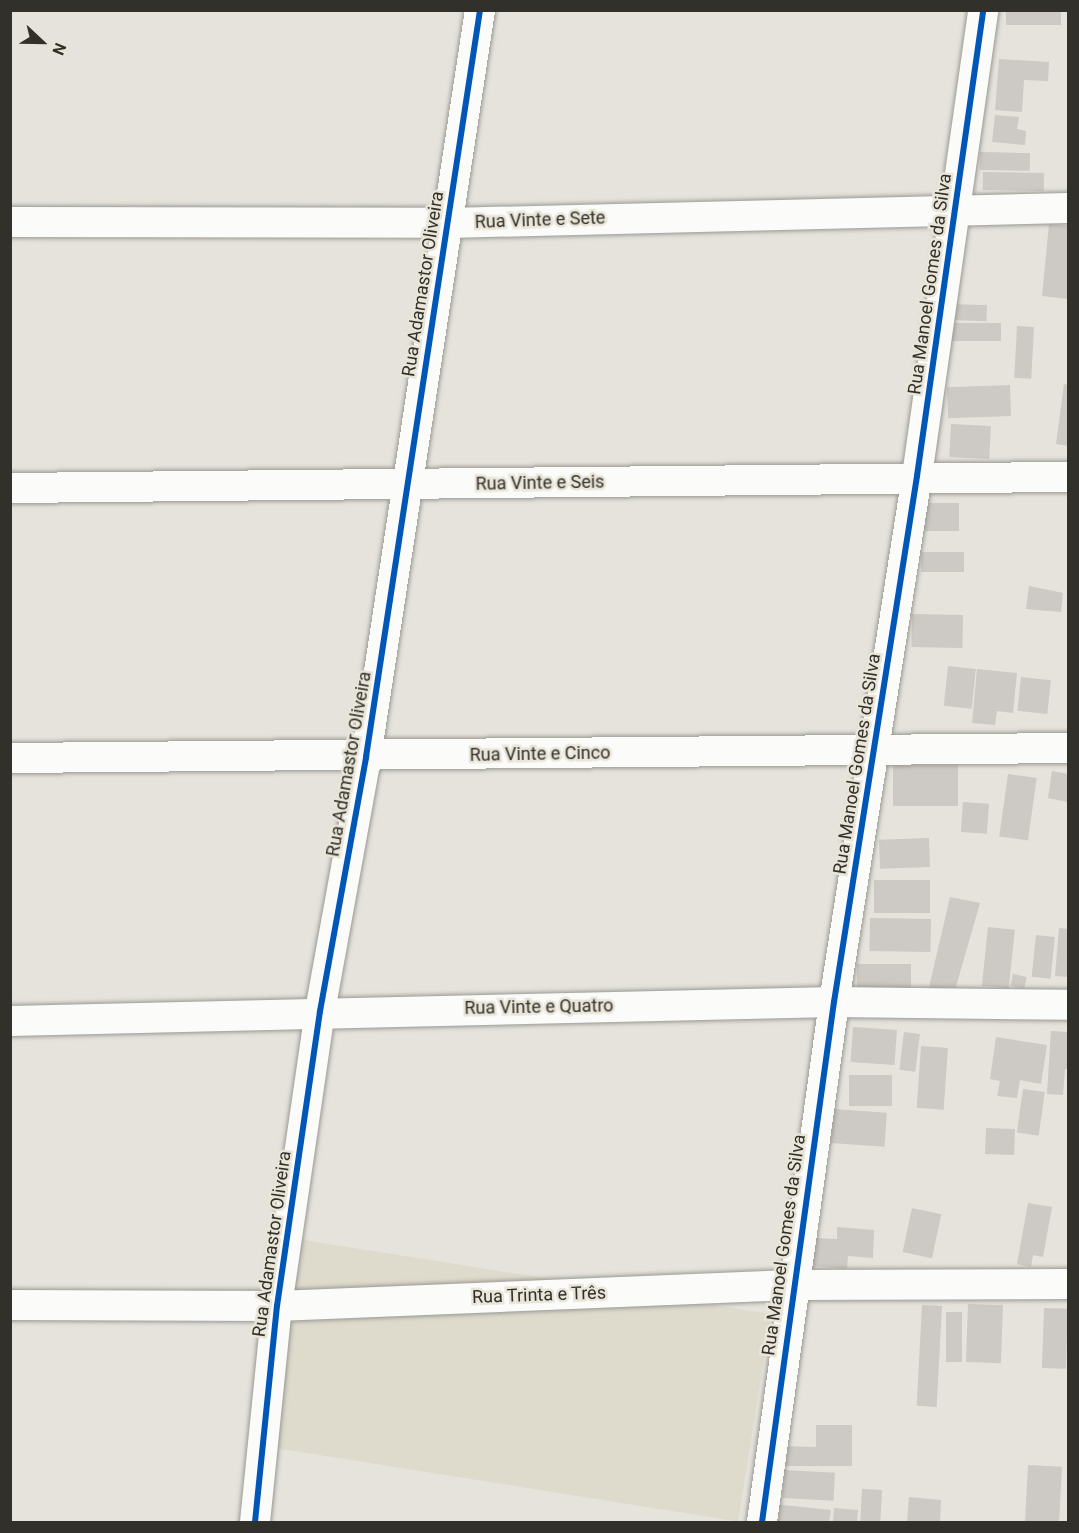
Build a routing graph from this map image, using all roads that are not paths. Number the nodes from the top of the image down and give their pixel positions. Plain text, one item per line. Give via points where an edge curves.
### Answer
1 (480, 10) edge
2 (983, 10) edge
3 (1068, 208) edge
4 (957, 209) junction
5 (10, 222) edge
6 (448, 223) junction
7 (917, 476) junction
8 (1068, 477) edge
9 (408, 485) junction
10 (10, 488) edge
11 (875, 748) junction
12 (1068, 748) edge
13 (366, 757) junction
14 (10, 758) edge
15 (834, 1002) junction
16 (1068, 1005) edge
17 (320, 1011) junction
18 (10, 1021) edge
19 (1068, 1284) edge
20 (792, 1285) junction
21 (10, 1305) edge
22 (277, 1306) junction
23 (255, 1522) edge
24 (762, 1522) edge

1 - 6 street, Rua Adamastor Oliveira
2 - 4 street, Rua Manoel Gomes da Silva
3 - 4 street, Rua Vinte e Sete
4 - 6 street, Rua Vinte e Sete
4 - 7 street, Rua Manoel Gomes da Silva
5 - 6 street, Rua Vinte e Sete
6 - 9 street, Rua Adamastor Oliveira
7 - 8 street, Rua Vinte e Seis
7 - 9 street, Rua Vinte e Seis
7 - 11 street, Rua Manoel Gomes da Silva
9 - 10 street, Rua Vinte e Seis
9 - 13 street, Rua Adamastor Oliveira
11 - 12 street, Rua Vinte e Cinco
11 - 13 street, Rua Vinte e Cinco
11 - 15 street, Rua Manoel Gomes da Silva
13 - 14 street, Rua Vinte e Cinco
13 - 17 street, Rua Adamastor Oliveira
15 - 16 street, Rua Vinte e Quatro
15 - 17 street, Rua Vinte e Quatro
15 - 20 street, Rua Manoel Gomes da Silva
17 - 18 street, Rua Vinte e Quatro
17 - 22 street, Rua Adamastor Oliveira
19 - 20 street, Rua Trinta e Três
20 - 22 street, Rua Trinta e Três
20 - 24 street, Rua Manoel Gomes da Silva
21 - 22 street, Rua Trinta e Três
22 - 23 street, Rua Adamastor Oliveira

